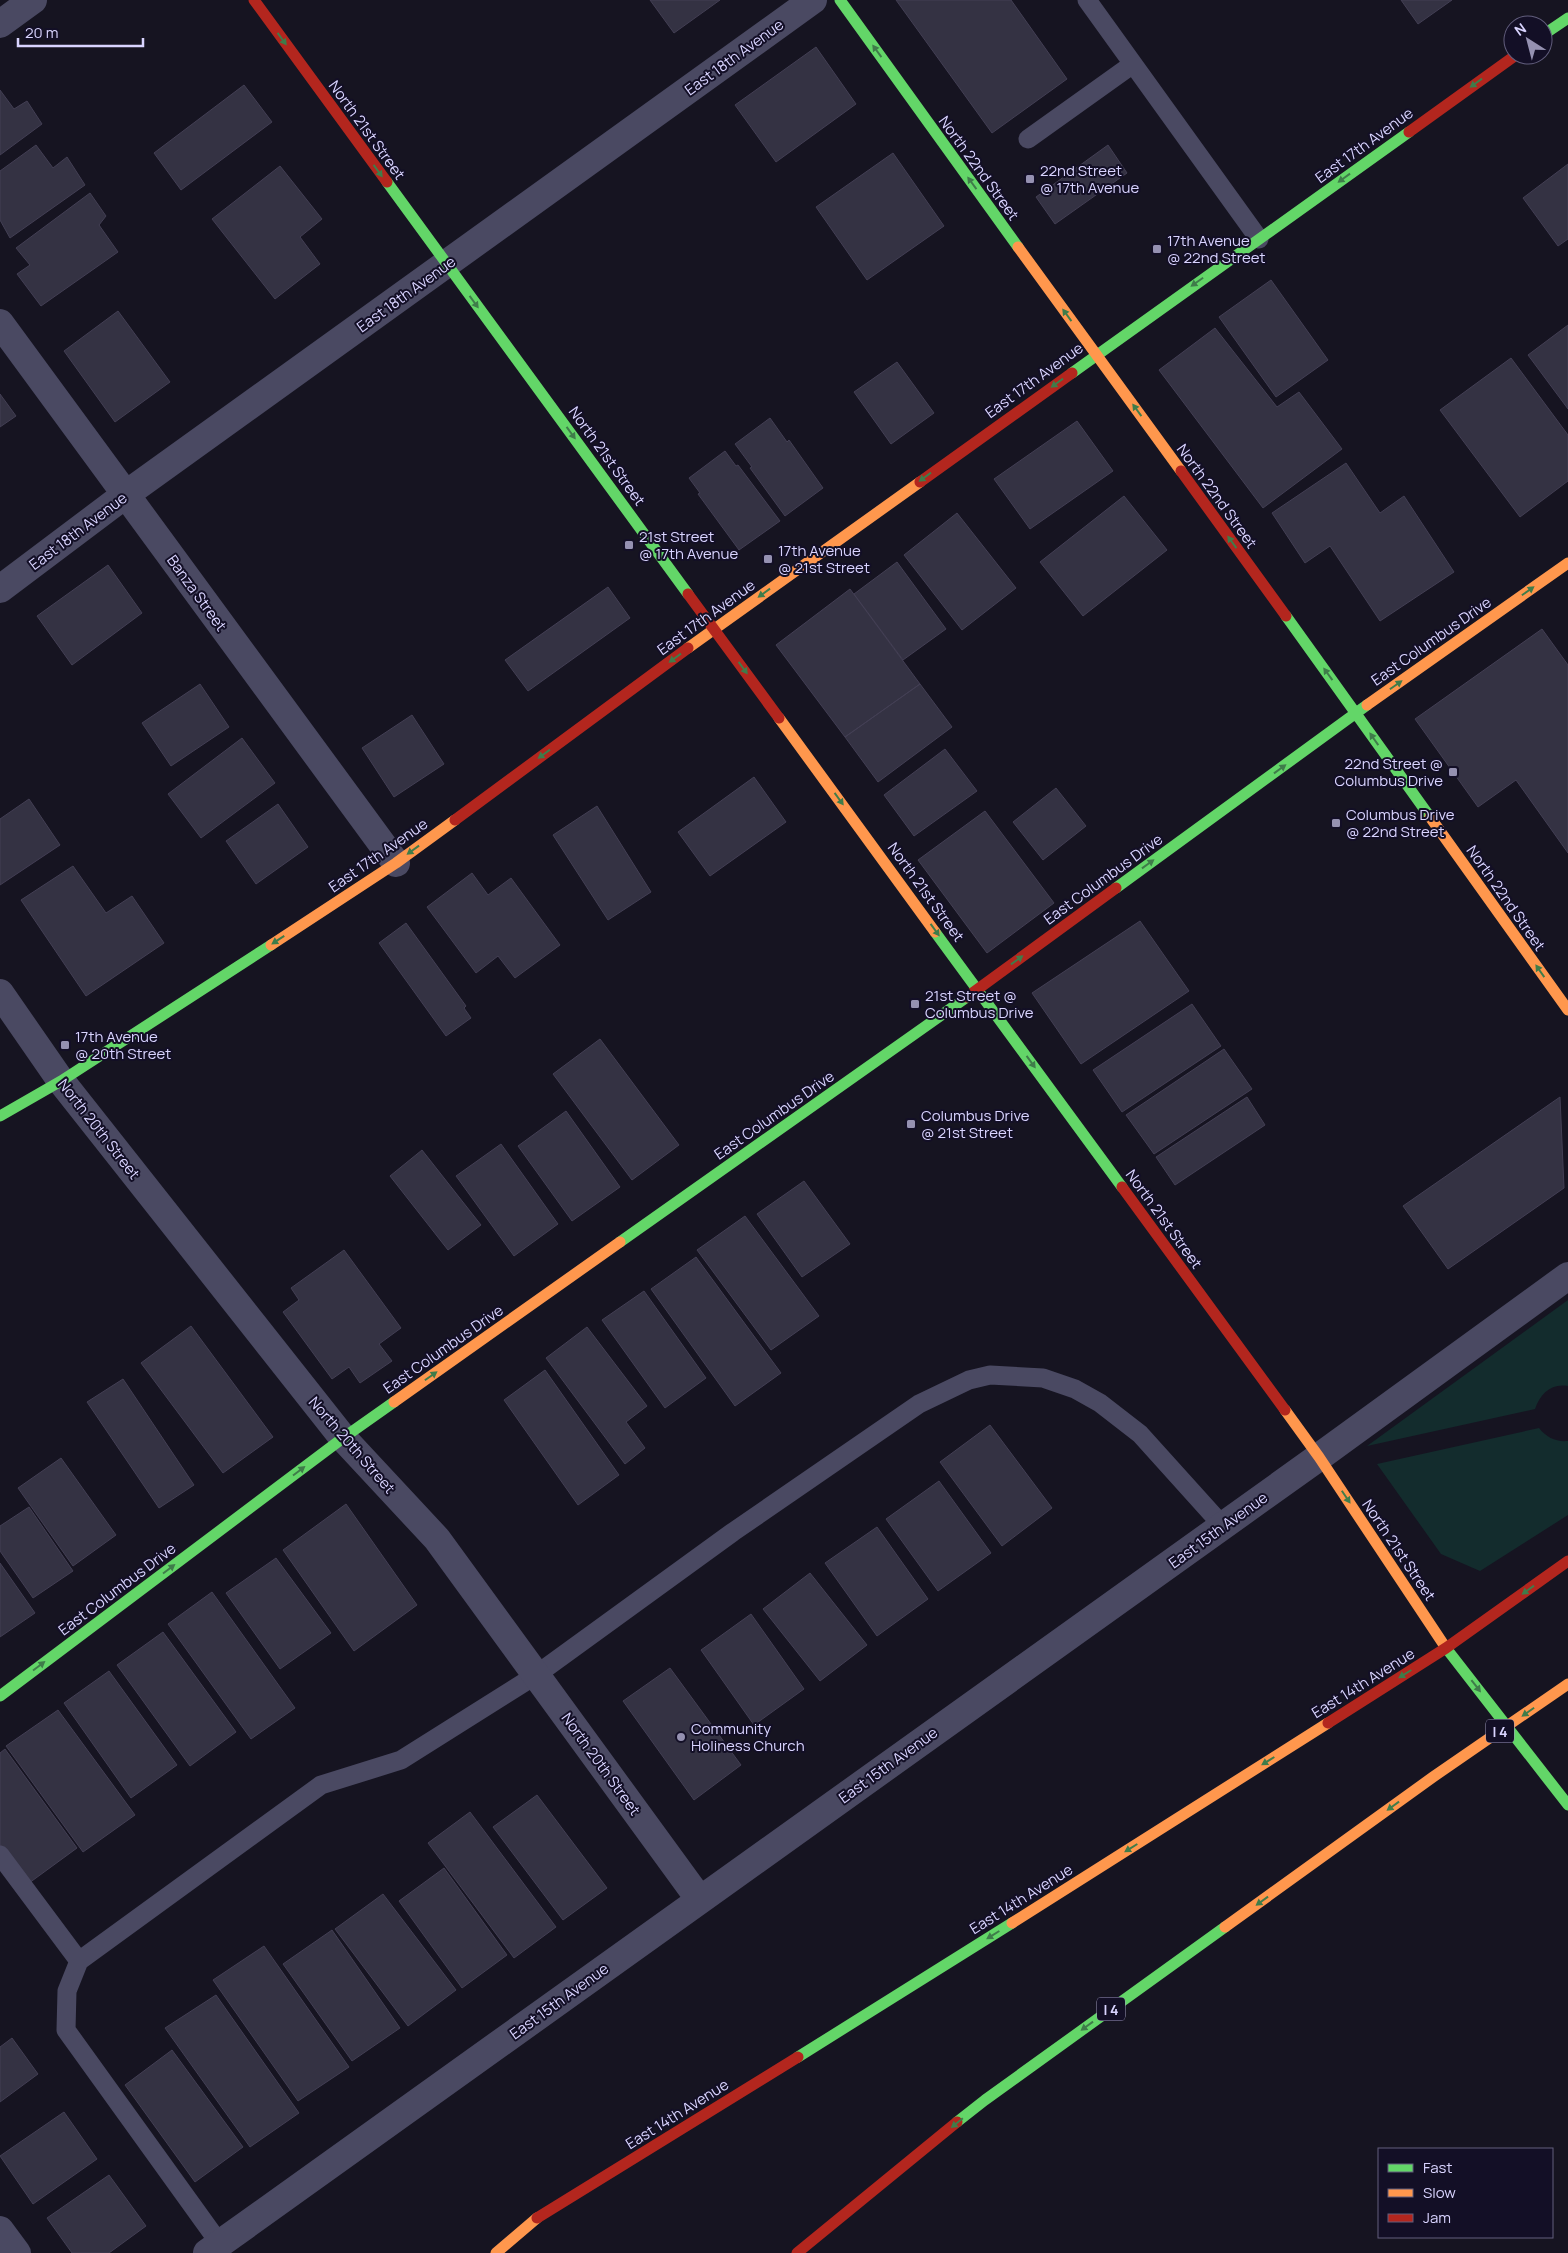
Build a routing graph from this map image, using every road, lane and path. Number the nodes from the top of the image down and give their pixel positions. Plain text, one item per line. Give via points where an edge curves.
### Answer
1 (33, 0) edge
2 (254, 0) edge
3 (813, 0) edge
4 (840, 0) edge
5 (1088, 0) edge
6 (1568, 18) edge
7 (0, 24) edge
8 (1553, 29) edge
9 (1133, 64) junction
10 (1503, 64) edge
11 (1028, 139) dead end
12 (1258, 238) junction
13 (447, 264) junction
14 (0, 323) edge
15 (1096, 354) junction
16 (125, 495) junction
17 (1568, 563) edge
18 (0, 589) edge
19 (714, 629) junction
20 (1356, 713) junction
21 (396, 863) junction
22 (978, 989) junction
23 (0, 993) edge
24 (1568, 1010) edge
25 (61, 1081) junction
26 (0, 1116) edge
27 (1568, 1276) edge
28 (342, 1438) junction
29 (1319, 1457) junction
30 (1222, 1526) junction
31 (1568, 1561) edge
32 (1446, 1648) junction
33 (536, 1675) junction
34 (1568, 1684) edge
35 (0, 1696) edge
36 (1568, 1805) edge
37 (0, 1855) edge
38 (700, 1900) junction
39 (79, 1961) junction
40 (538, 2218) junction
41 (0, 2230) edge
42 (214, 2248) edge
43 (17, 2253) edge
44 (483, 2253) edge
45 (496, 2253) edge
46 (797, 2253) edge

1 - 7 street
2 -> 13 main road, North 21st Street
3 - 13 street, East 18th Avenue
15 -> 4 main road, North 22nd Street
5 - 9 lane
6 - 8 main road
9 - 11 lane
9 - 12 lane
10 -> 12 main road, East 17th Avenue
12 -> 15 main road, East 17th Avenue
13 - 16 street, East 18th Avenue
13 -> 19 main road, North 21st Street
14 - 16 street, Banza Street
15 -> 19 main road, East 17th Avenue
20 -> 15 main road, North 22nd Street
16 - 18 street, East 18th Avenue
16 - 21 street, Banza Street
20 -> 17 main road, East Columbus Drive
19 -> 21 main road, East 17th Avenue
19 -> 22 main road, North 21st Street
22 -> 20 main road, East Columbus Drive
24 -> 20 main road, North 22nd Street
21 -> 25 main road, East 17th Avenue
28 -> 22 main road, East Columbus Drive
22 -> 29 main road, North 21st Street
23 - 25 street, North 20th Street
25 - 26 main road, East 17th Avenue
25 - 28 street, North 20th Street
27 - 29 street, East 15th Avenue
28 - 33 street, North 20th Street via 437,1538
35 -> 28 main road, East Columbus Drive
29 - 30 street, East 15th Avenue
29 -> 32 main road, North 21st Street
30 - 33 lane via 1140,1434 1100,1403 1075,1389 1043,1378 990,1376 969,1380 919,1404 733,1532
30 - 38 street, East 15th Avenue
31 -> 32 main road, East 14th Avenue
32 -> 36 main road, North 21st Street
32 -> 40 main road, East 14th Avenue
33 - 38 street, North 20th Street
33 - 39 lane via 401,1760 322,1785
34 -> 46 main road, I 4 via 1433,1777 985,2100
37 - 39 lane
38 - 42 street, East 15th Avenue
39 - 42 lane via 67,1991 66,2030
40 - 44 main road, East 14th Avenue
40 - 45 main road
41 - 43 street

